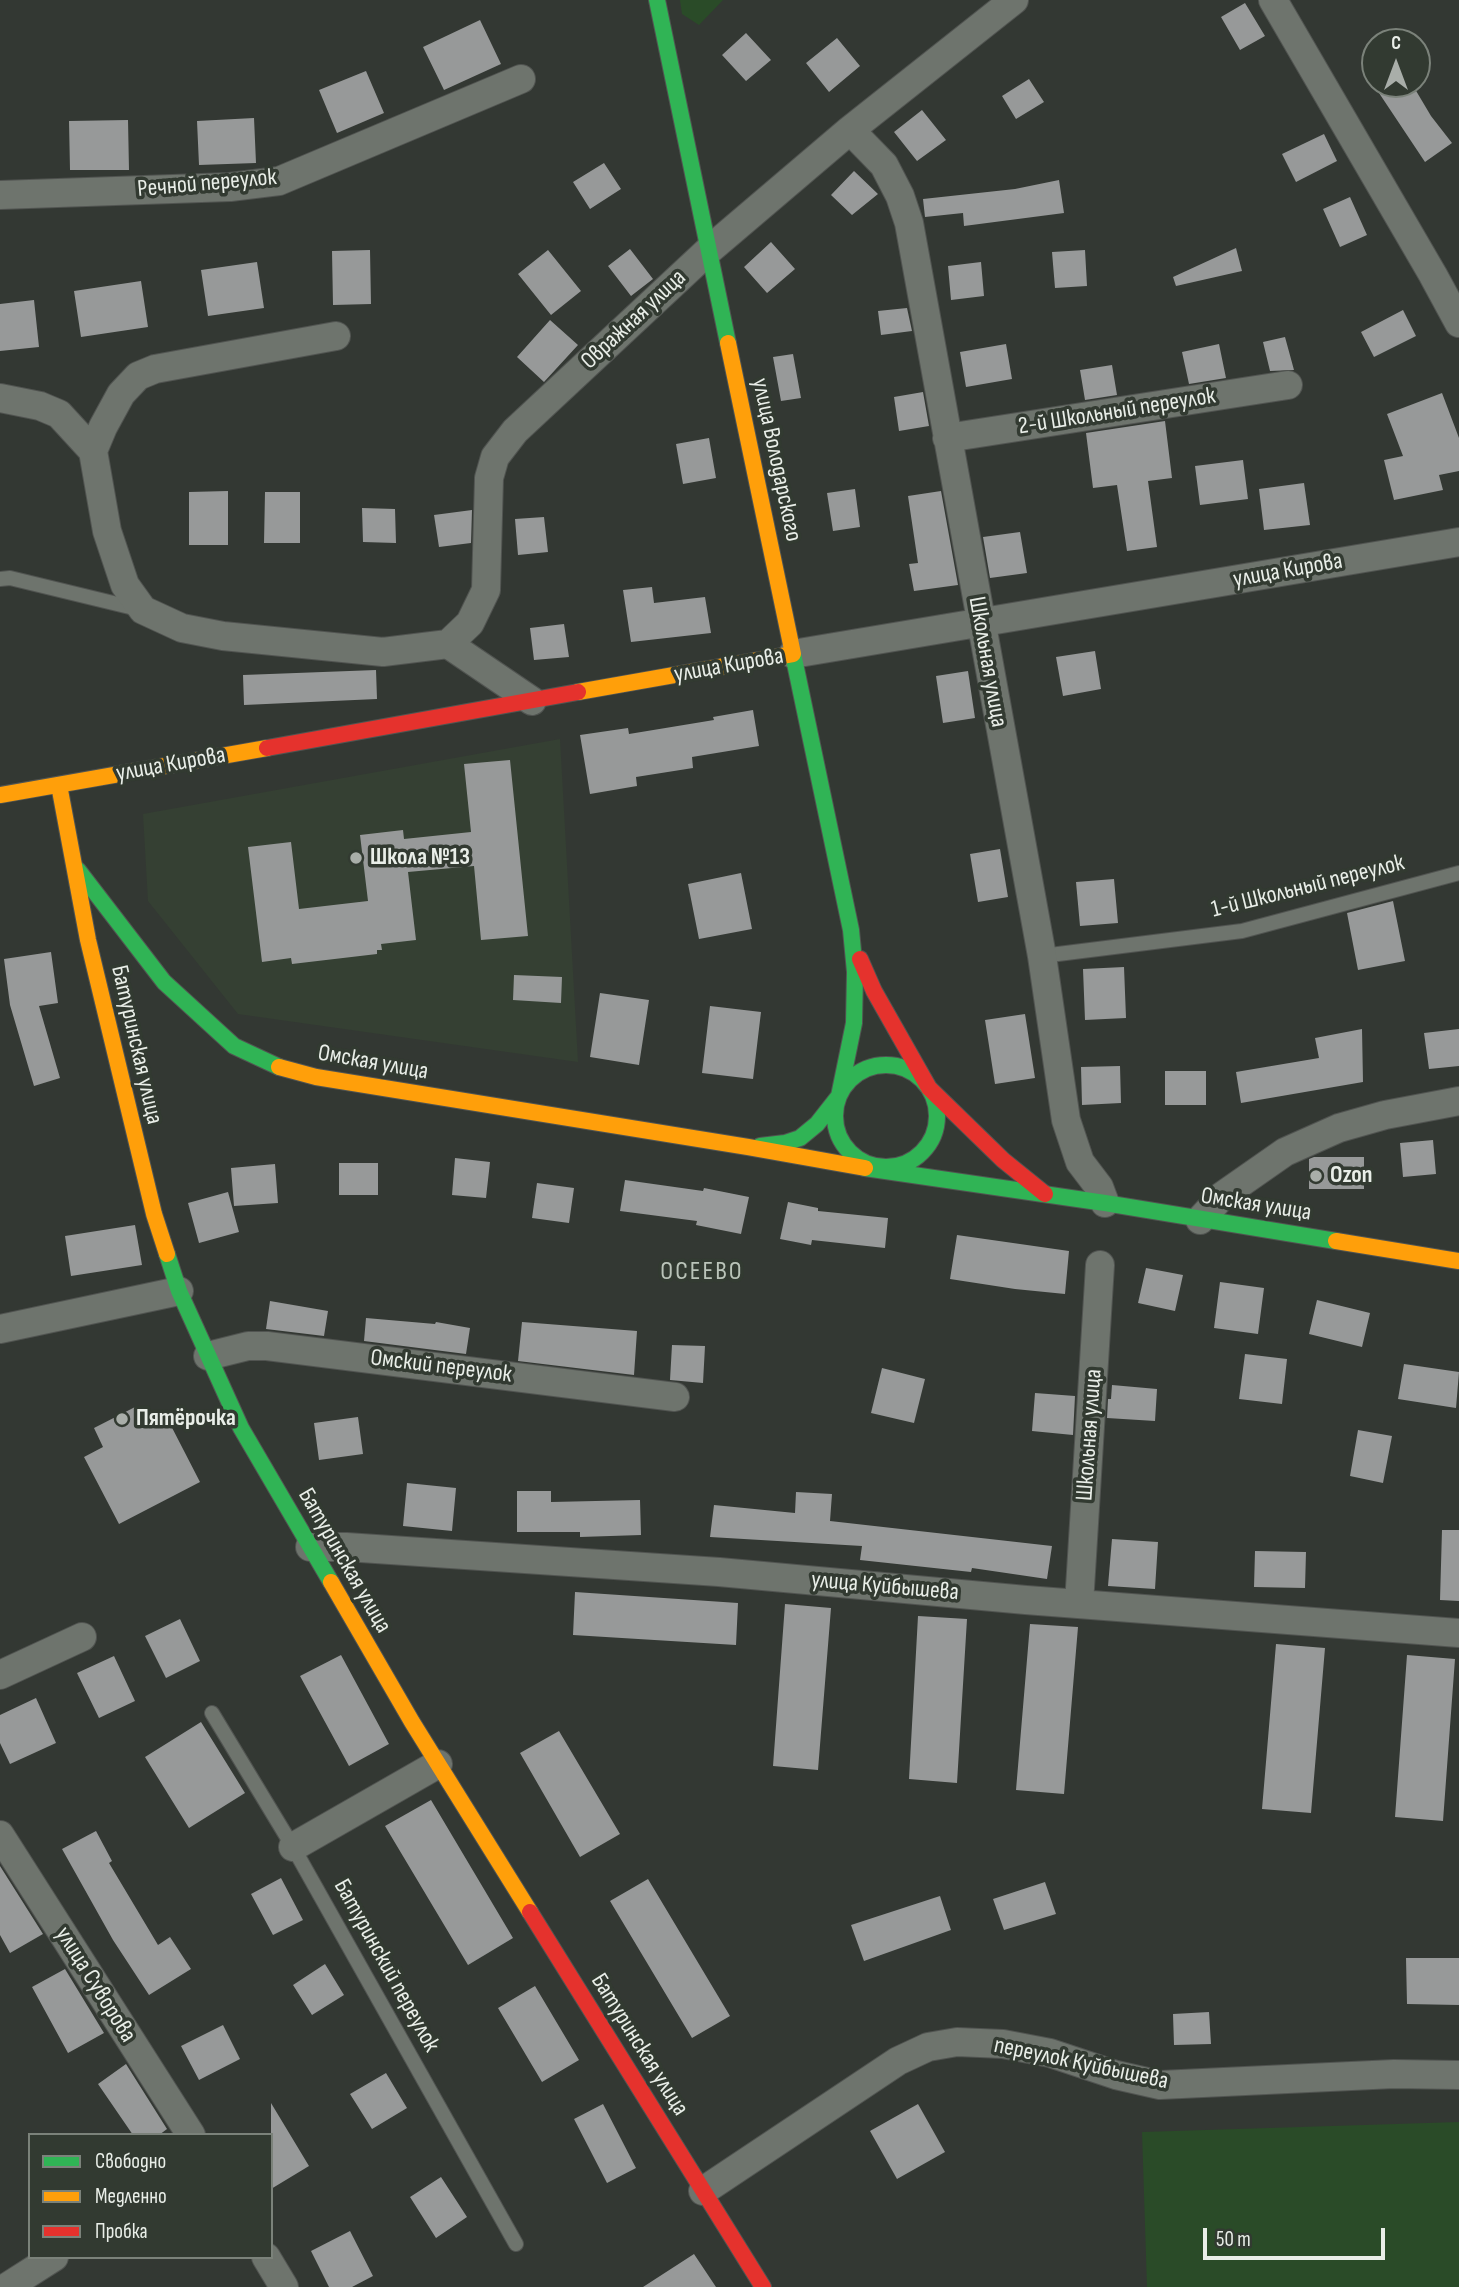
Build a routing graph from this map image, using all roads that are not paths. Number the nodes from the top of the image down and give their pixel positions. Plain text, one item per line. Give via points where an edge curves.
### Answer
1 (657, 0) edge
2 (1014, 0) edge
3 (1273, 0) edge
4 (521, 79) dead end
5 (850, 130) junction
6 (0, 195) edge
7 (709, 250) junction
8 (1459, 323) edge
9 (336, 336) dead end
10 (1288, 385) dead end
11 (0, 398) edge
12 (947, 438) junction
13 (93, 451) junction
14 (1459, 542) edge
15 (0, 579) edge
16 (143, 610) junction
17 (980, 622) junction
18 (448, 644) junction
19 (793, 654) junction
20 (532, 701) junction
21 (59, 785) junction
22 (0, 795) edge
23 (74, 865) junction
24 (1459, 873) edge
25 (851, 930) junction
26 (1042, 956) junction
27 (929, 1088) junction
28 (839, 1096) junction
29 (1459, 1101) edge
30 (748, 1147) junction
31 (880, 1169) junction
32 (1045, 1194) junction
33 (1105, 1203) junction
34 (1200, 1220) junction
35 (1459, 1261) edge
36 (1100, 1265) dead end
37 (179, 1291) junction
38 (0, 1329) edge
39 (208, 1356) junction
40 (675, 1397) dead end
41 (310, 1547) junction
42 (1079, 1604) junction
43 (1459, 1633) edge
44 (82, 1637) dead end
45 (0, 1675) edge
46 (212, 1713) dead end
47 (438, 1764) junction
48 (0, 1835) edge
49 (293, 1847) junction
50 (1459, 2076) edge
51 (190, 2133) edge
52 (703, 2191) junction
53 (516, 2244) dead end
54 (51, 2259) edge
55 (267, 2259) edge
56 (7, 2287) edge
57 (284, 2287) edge
58 (763, 2287) edge

1 - 7 main road, улица Володарского
2 - 5 street, Овражная улица
3 - 8 street
4 - 6 street, Речной переулок via 279,181 230,187
5 - 7 street, Овражная улица
5 - 12 street, Школьная улица via 884,165 909,223
7 - 18 street, Овражная улица via 515,430 495,457 489,478 486,590 470,623
7 - 19 main road, улица Володарского
9 - 13 street via 138,376 121,394
10 - 12 street, 2-й Школьный переулок
11 - 13 street via 40,405 59,414
12 - 17 street, Школьная улица
13 - 16 street via 107,531 125,585
14 - 17 street, улица Кирова
15 - 16 lane
16 - 18 street via 183,628 223,636 383,652
17 - 19 street, улица Кирова
17 - 26 street, Школьная улица
18 - 20 street
19 - 20 main road, улица Кирова
19 - 25 main road, улица Володарского
20 - 21 main road, улица Кирова
21 - 22 main road, улица Кирова
21 - 23 main road, Батуринская улица
23 - 30 main road, Омская улица via 164,982 234,1046 273,1066
23 - 37 main road, Батуринская улица via 135,1140
24 - 26 lane, 1-й Школьный переулок via 1242,931
25 - 27 main road, улица Володарского via 874,991
25 - 28 main road, улица Володарского via 854,1023
26 - 33 street, Школьная улица via 1070,1140
27 - 28 main road via 908,1070 881,1065 856,1075
27 - 31 main road via 937,1113 931,1140 912,1160
27 - 32 main road
28 - 30 main road, Омская улица via 800,1138
28 - 31 main road via 835,1118 840,1140 859,1160
29 - 34 street via 1339,1128 1285,1152 1222,1196
30 - 31 main road, Омская улица
31 - 32 main road, Омская улица
32 - 33 main road, Омская улица
33 - 34 main road, Омская улица
34 - 35 main road, Омская улица
36 - 42 street, Школьная улица
37 - 38 street
37 - 39 main road, Батуринская улица
39 - 40 street, Омский переулок via 267,1346
39 - 41 main road, Батуринская улица via 241,1428
41 - 42 street, улица Куйбышева via 719,1572
41 - 47 main road, Батуринская улица
42 - 43 street, улица Куйбышева
44 - 45 street
46 - 49 lane, Батуринский переулок
47 - 49 street
47 - 52 main road, Батуринская улица
48 - 51 street, улица Суворова
49 - 53 lane, Батуринский переулок
50 - 52 street, переулок Куйбышева via 1394,2074 1160,2085 1050,2053 1003,2044 947,2044 898,2061
52 - 58 main road, Батуринская улица
54 - 56 street
55 - 57 street

